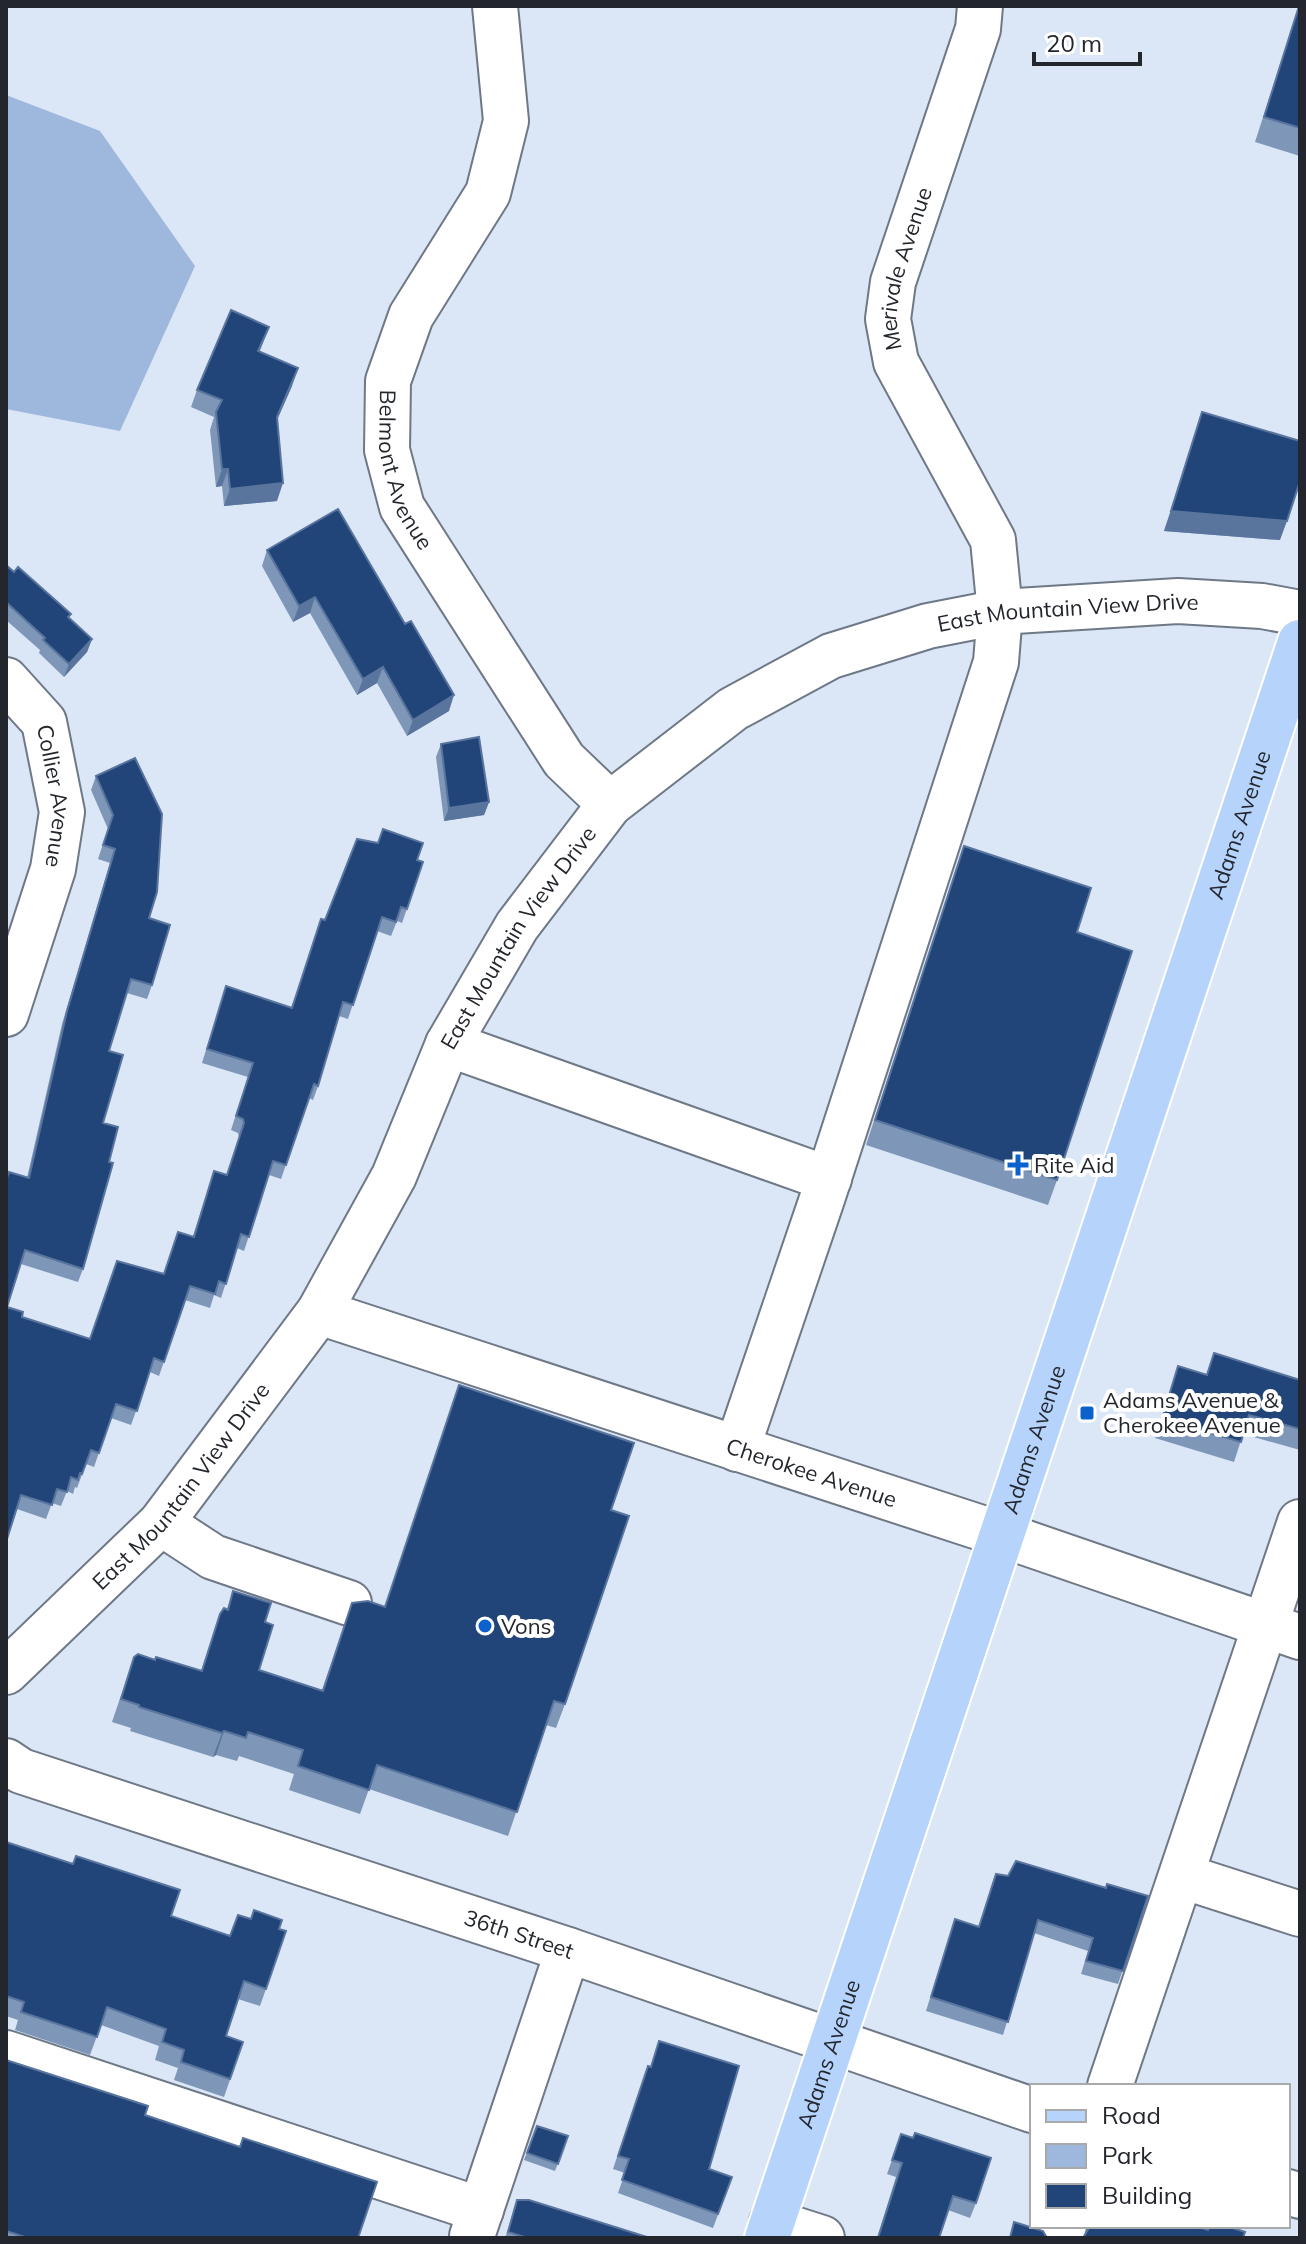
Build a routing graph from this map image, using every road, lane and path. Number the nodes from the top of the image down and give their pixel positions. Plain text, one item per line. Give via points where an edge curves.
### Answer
1 (495, 6) edge
2 (980, 6) edge
3 (1000, 612) junction
4 (1300, 613) edge
5 (1300, 642) edge
6 (6, 680) edge
7 (610, 804) junction
8 (6, 1014) edge
9 (448, 1044) junction
10 (829, 1179) junction
11 (319, 1312) junction
12 (737, 1449) junction
13 (1300, 1522) edge
14 (161, 1523) junction
15 (1000, 1534) junction
16 (349, 1603) edge
17 (1282, 1631) edge
18 (6, 1672) edge
19 (6, 1761) edge
20 (1182, 1876) junction
21 (1300, 1914) edge
22 (568, 1950) junction
23 (831, 2043) junction
24 (6, 2053) edge
25 (1111, 2084) edge
26 (1030, 2109) edge
27 (476, 2224) edge
28 (769, 2230) edge
29 (822, 2238) edge

1 - 7 street, Belmont Avenue via 506,121 488,193 411,316 388,381 387,450 402,507 564,760
2 - 3 street, Merivale Avenue via 978,29 893,282 888,319 896,362 993,540
3 - 4 street, East Mountain View Drive via 1178,601
3 - 7 street, East Mountain View Drive via 928,626 831,656 733,709
3 - 10 street, Merivale Avenue via 996,662
5 - 15 main road, Adams Avenue
6 - 8 street, Collier Avenue via 44,722 62,812 53,869
7 - 9 street, East Mountain View Drive via 517,926
9 - 10 street
9 - 11 street, East Mountain View Drive via 394,1176
10 - 12 street, Merivale Avenue
11 - 12 street, Cherokee Avenue
11 - 14 street, East Mountain View Drive
12 - 15 street, Cherokee Avenue
13 - 17 street
14 - 16 street via 213,1557
14 - 18 street, East Mountain View Drive
15 - 17 street, Cherokee Avenue
15 - 23 main road, Adams Avenue
17 - 20 street
19 - 22 street, 36th Street via 21,1771
20 - 21 street
20 - 25 street
22 - 23 street, 36th Street
22 - 27 street
23 - 26 street, 36th Street
23 - 28 main road, Adams Avenue
24 - 27 street
28 - 29 street

